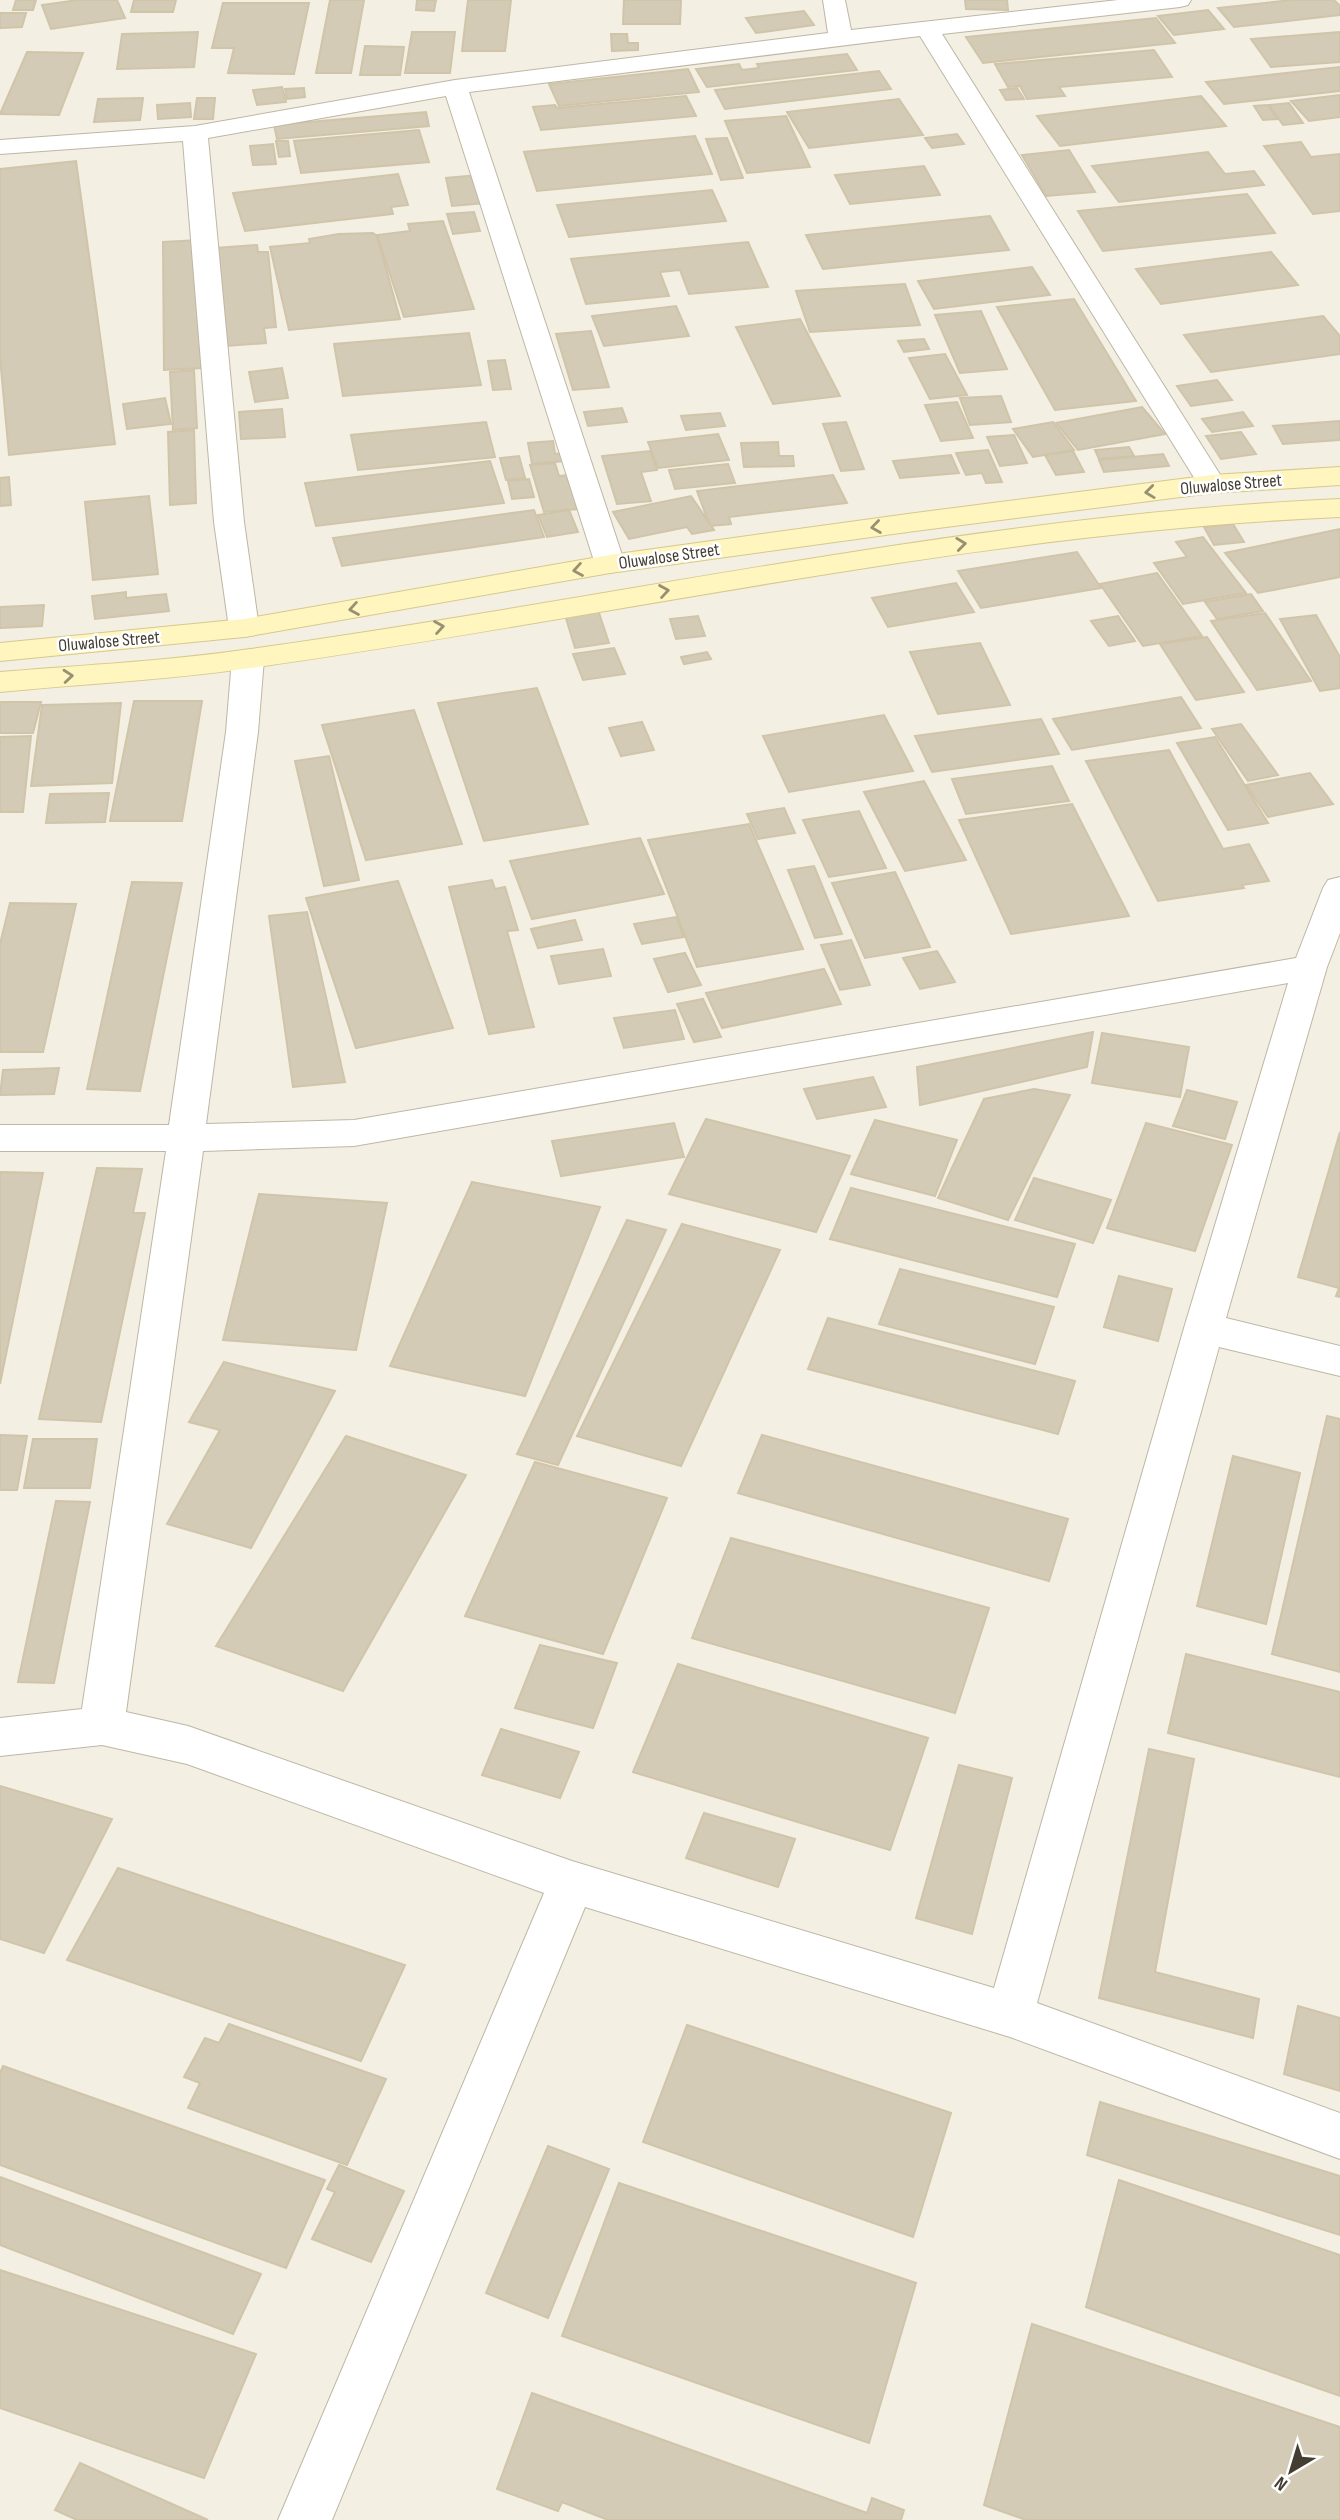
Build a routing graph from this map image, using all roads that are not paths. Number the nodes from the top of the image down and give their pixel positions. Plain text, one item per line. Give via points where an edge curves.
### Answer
1 (834, 0) edge
2 (1180, 0) edge
3 (927, 30) junction
4 (841, 38) junction
5 (455, 87) junction
6 (195, 133) junction
7 (0, 147) edge
8 (1340, 476) edge
9 (1212, 484) junction
10 (1340, 508) edge
11 (921, 535) junction
12 (610, 564) junction
13 (246, 643) junction
14 (0, 652) edge
15 (0, 682) edge
16 (1340, 888) edge
17 (1310, 967) junction
18 (0, 1138) edge
19 (186, 1138) junction
20 (1204, 1328) junction
21 (1340, 1362) edge
22 (102, 1726) junction
23 (0, 1737) edge
24 (572, 1882) junction
25 (1010, 2015) junction
26 (1340, 2136) edge
27 (305, 2520) edge

1 - 4 street
2 - 3 street
3 - 4 street
3 - 9 street
4 - 5 street
5 - 6 street
5 - 12 street
6 - 7 street
6 - 13 street via 229,522
8 - 9 street, Oluwalose Street
9 -> 11 street, Oluwalose Street
11 -> 10 street, Oluwalose Street
11 -> 12 street, Oluwalose Street
13 -> 11 street, Oluwalose Street
12 -> 13 street, Oluwalose Street
13 - 14 street, Oluwalose Street
15 -> 13 street, Oluwalose Street
13 - 19 street via 242,732
16 - 17 street
17 - 19 street via 354,1133
17 - 20 street
18 - 19 street
19 - 22 street
20 - 21 street
20 - 25 street
22 - 23 street
22 - 24 street via 188,1745
24 - 25 street
24 - 27 street
25 - 26 street

